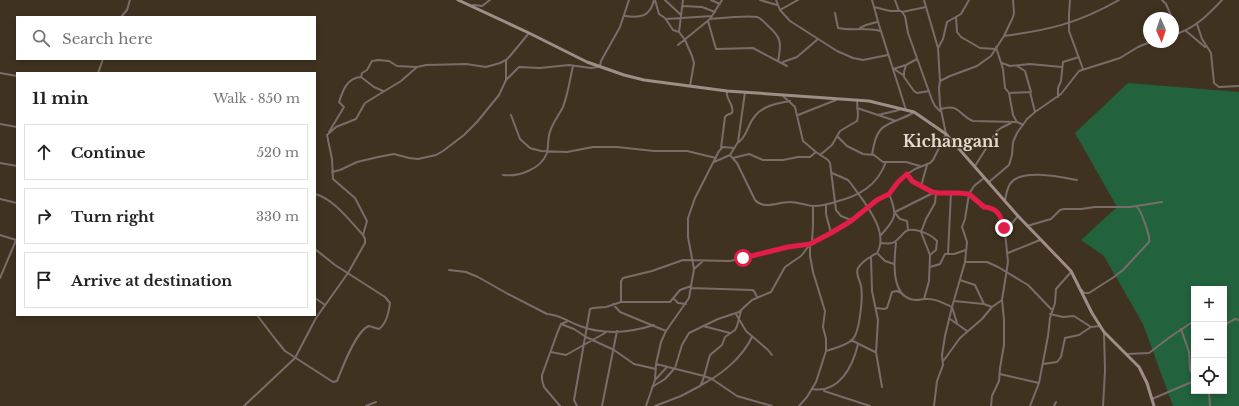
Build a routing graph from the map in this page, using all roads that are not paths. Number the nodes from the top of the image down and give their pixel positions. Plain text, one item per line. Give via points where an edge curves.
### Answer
1 (130, 0) edge
2 (458, 0) edge
3 (490, 0) edge
4 (629, 0) edge
5 (654, 0) edge
6 (665, 0) edge
7 (683, 0) edge
8 (711, 0) edge
9 (722, 0) edge
10 (760, 0) edge
11 (776, 0) edge
12 (798, 0) edge
13 (872, 0) edge
14 (895, 0) edge
15 (924, 0) edge
16 (969, 0) edge
17 (1013, 0) edge
18 (1070, 0) edge
19 (1119, 0) edge
20 (1162, 0) edge
21 (1222, 0) edge
22 (720, 4) junction
23 (777, 5) junction
24 (470, 6) junction
25 (682, 6) junction
26 (874, 7) junction
27 (926, 7) junction
28 (780, 10) junction
29 (899, 11) junction
30 (715, 12) junction
31 (902, 12) junction
32 (1170, 12) edge
33 (835, 13) dead end
34 (681, 15) junction
35 (122, 16) edge
36 (624, 16) junction
37 (712, 16) junction
38 (956, 17) junction
39 (680, 18) junction
40 (666, 19) junction
41 (709, 20) junction
42 (877, 22) junction
43 (1068, 23) junction
44 (1197, 24) junction
45 (859, 29) junction
46 (880, 31) junction
47 (1186, 31) junction
48 (679, 32) junction
49 (529, 33) junction
50 (1179, 33) edge
51 (1004, 36) junction
52 (818, 39) junction
53 (685, 40) junction
54 (678, 45) dead end
55 (1143, 45) edge
56 (938, 48) junction
57 (996, 48) junction
58 (1209, 50) junction
59 (888, 55) junction
60 (1079, 57) junction
61 (917, 59) junction
62 (103, 60) edge
63 (506, 60) junction
64 (778, 61) junction
65 (782, 62) junction
66 (1002, 63) junction
67 (906, 65) junction
68 (573, 66) junction
69 (787, 66) dead end
70 (1016, 66) junction
71 (417, 67) junction
72 (599, 67) junction
73 (1062, 67) junction
74 (893, 69) junction
75 (1083, 69) junction
76 (98, 72) edge
77 (0, 73) edge
78 (904, 75) junction
79 (16, 76) edge
80 (361, 77) junction
81 (506, 80) junction
82 (940, 82) junction
83 (690, 86) junction
84 (1239, 86) edge
85 (384, 91) junction
86 (727, 91) junction
87 (929, 91) junction
88 (745, 92) junction
89 (1008, 93) junction
90 (1031, 93) junction
91 (781, 94) junction
92 (1058, 97) junction
93 (841, 98) junction
94 (857, 100) junction
95 (790, 101) junction
96 (857, 108) junction
97 (904, 109) junction
98 (941, 110) junction
99 (914, 112) junction
100 (1035, 112) junction
101 (511, 115) dead end
102 (798, 115) junction
103 (878, 115) junction
104 (896, 121) junction
105 (1012, 122) junction
106 (1017, 122) junction
107 (0, 124) edge
108 (1023, 125) junction
109 (16, 127) edge
110 (328, 132) junction
111 (946, 134) junction
112 (837, 136) junction
113 (738, 142) junction
114 (721, 148) junction
115 (734, 148) junction
116 (548, 151) junction
117 (816, 152) junction
118 (872, 154) junction
119 (730, 155) junction
120 (820, 155) junction
121 (716, 158) junction
122 (733, 158) junction
123 (886, 162) junction
124 (0, 163) edge
125 (713, 163) junction
126 (927, 165) junction
127 (16, 166) edge
128 (921, 166) junction
129 (975, 166) junction
130 (332, 172) junction
131 (832, 173) junction
132 (907, 174) junction
133 (503, 175) dead end
134 (985, 177) junction
135 (1077, 180) dead end
136 (989, 182) junction
137 (921, 186) junction
138 (935, 192) junction
139 (951, 192) junction
140 (316, 194) edge
141 (889, 194) junction
142 (969, 194) junction
143 (859, 195) junction
144 (0, 200) edge
145 (1004, 201) junction
146 (836, 202) junction
147 (1162, 202) dead end
148 (16, 203) edge
149 (826, 204) junction
150 (813, 206) junction
151 (1136, 206) junction
152 (868, 208) junction
153 (895, 212) junction
154 (1018, 216) junction
155 (851, 221) junction
156 (1027, 226) junction
157 (908, 230) junction
158 (921, 232) junction
159 (1005, 232) junction
160 (831, 233) junction
161 (363, 234) junction
162 (0, 235) edge
163 (880, 236) junction
164 (16, 239) edge
165 (1040, 240) junction
166 (16, 241) edge
167 (881, 243) junction
168 (896, 243) junction
169 (810, 244) junction
170 (316, 250) edge
171 (966, 250) junction
172 (877, 253) junction
173 (1008, 253) junction
174 (948, 254) junction
175 (930, 255) junction
176 (871, 256) junction
177 (692, 260) junction
178 (703, 261) junction
179 (965, 262) junction
180 (895, 264) junction
181 (930, 267) junction
182 (694, 269) junction
183 (449, 270) dead end
184 (1071, 271) junction
185 (1006, 272) junction
186 (348, 274) junction
187 (0, 278) edge
188 (960, 280) junction
189 (692, 281) junction
190 (691, 287) junction
191 (699, 288) junction
192 (1082, 290) junction
193 (901, 293) junction
194 (757, 297) junction
195 (316, 299) edge
196 (674, 299) junction
197 (924, 299) junction
198 (1002, 300) junction
199 (954, 301) junction
200 (621, 302) junction
201 (613, 304) junction
202 (686, 304) junction
203 (984, 304) junction
204 (325, 305) junction
205 (952, 307) junction
206 (992, 307) junction
207 (876, 308) junction
208 (1052, 310) junction
209 (741, 311) junction
210 (736, 314) junction
211 (1050, 314) junction
212 (258, 316) edge
213 (739, 319) junction
214 (950, 319) junction
215 (1239, 320) edge
216 (568, 321) junction
217 (1192, 322) edge
218 (957, 323) junction
219 (1227, 323) edge
220 (562, 324) junction
221 (654, 326) junction
222 (703, 326) junction
223 (1100, 326) junction
224 (1091, 327) junction
225 (587, 328) junction
226 (1181, 329) junction
227 (617, 331) junction
228 (666, 331) junction
229 (968, 331) junction
230 (606, 332) junction
231 (1104, 332) junction
232 (730, 333) junction
233 (586, 337) junction
234 (752, 337) junction
235 (591, 340) junction
236 (851, 340) junction
237 (584, 344) junction
238 (858, 344) junction
239 (614, 350) junction
240 (826, 351) junction
241 (550, 352) junction
242 (876, 352) junction
243 (1128, 354) junction
244 (772, 355) dead end
245 (295, 358) junction
246 (944, 360) junction
247 (656, 364) junction
248 (1042, 364) junction
249 (667, 367) junction
250 (675, 368) junction
251 (656, 369) junction
252 (1191, 372) edge
253 (1000, 374) junction
254 (704, 376) junction
255 (712, 379) junction
256 (655, 380) junction
257 (1191, 382) edge
258 (1039, 383) junction
259 (700, 386) junction
260 (882, 387) dead end
261 (652, 388) junction
262 (812, 389) junction
263 (822, 390) junction
264 (1209, 394) edge
265 (1152, 399) junction
266 (376, 402) dead end
267 (1056, 402) dead end
268 (244, 406) edge
269 (366, 406) edge
270 (560, 406) edge
271 (577, 406) edge
272 (602, 406) edge
273 (646, 406) edge
274 (655, 406) edge
275 (772, 406) edge
276 (799, 406) edge
277 (866, 406) edge
278 (870, 406) edge
279 (934, 406) edge
280 (991, 406) edge
281 (1030, 406) edge
282 (1054, 406) edge
283 (1103, 406) edge
284 (1154, 406) edge
285 (1210, 406) edge

1 - 35 street
2 - 24 street
3 - 24 street via 482,6
4 - 36 street
5 - 36 street via 650,10 641,17
5 - 40 street via 659,14
6 - 34 street
7 - 25 street
8 - 22 street
9 - 22 street
10 - 23 street
11 - 23 street
12 - 28 street
13 - 26 street
14 - 29 street
15 - 27 street
16 - 38 street via 961,14
17 - 51 street via 1014,13
18 - 43 street
19 - 43 street
20 - 32 street
21 - 44 street
22 - 30 street
23 - 28 street
24 - 49 street
25 - 30 street via 702,7
25 - 34 street
26 - 29 street
26 - 42 street
27 - 31 street
27 - 56 street
28 - 52 street via 790,21
29 - 31 street
30 - 37 street
31 - 61 street
33 - 45 street via 838,28
34 - 39 street
36 - 72 street
37 - 39 street
37 - 41 street
38 - 56 street via 947,22
38 - 57 street via 961,37 980,48
39 - 40 street
39 - 48 street
40 - 48 street via 673,30
41 - 53 street
41 - 64 street via 716,49 753,48
41 - 64 street via 754,17 762,20 780,39
42 - 45 street
42 - 46 street
43 - 51 street via 1039,31
43 - 60 street
44 - 47 street
44 - 58 street
45 - 46 street via 871,28
46 - 59 street
47 - 50 street
47 - 58 street
48 - 53 street
49 - 63 street
49 - 72 street
51 - 57 street
52 - 59 street via 853,58 867,60
52 - 65 street via 797,57
53 - 54 street
53 - 83 street via 694,60
55 - 75 street via 1120,58
56 - 82 street
57 - 66 street
57 - 82 street via 991,56 980,64
58 - 84 street via 1214,83 1219,87
59 - 74 street
60 - 73 street via 1064,60
60 - 75 street
61 - 67 street
61 - 87 street
62 - 76 street
63 - 71 street via 486,67 466,64
63 - 81 street
64 - 65 street
65 - 69 street
66 - 70 street
66 - 89 street
67 - 74 street
67 - 78 street
68 - 72 street
68 - 81 street via 519,67
68 - 116 street via 563,107 549,133
70 - 73 street via 1030,64
70 - 90 street via 1025,71
71 - 80 street via 397,66 389,61 375,60 370,62
71 - 85 street
72 - 83 street via 644,80
73 - 92 street
74 - 78 street
74 - 97 street
75 - 92 street via 1074,75
77 - 79 street
78 - 87 street via 915,92
80 - 85 street
80 - 110 street via 352,79 343,88 339,102 344,107
81 - 130 street via 499,95 482,117 444,152 418,159 394,154 357,162
82 - 98 street
83 - 86 street
85 - 110 street via 365,103 356,119
86 - 88 street
86 - 114 street via 727,98 733,110 725,117
87 - 98 street via 935,106
88 - 91 street
88 - 113 street
89 - 90 street
89 - 106 street
90 - 100 street
91 - 93 street
91 - 95 street
92 - 100 street
93 - 94 street
93 - 102 street
94 - 96 street
94 - 97 street
95 - 102 street
95 - 113 street via 759,111
96 - 103 street
96 - 112 street via 857,121 840,131
97 - 99 street
97 - 103 street
98 - 105 street via 947,107 956,108 973,121
98 - 111 street
99 - 104 street
99 - 111 street
100 - 108 street
101 - 116 street via 520,139 530,148
102 - 117 street via 803,140
103 - 104 street
104 - 118 street via 880,129
105 - 106 street
105 - 129 street via 997,131
106 - 108 street
107 - 109 street
108 - 136 street via 1014,142 1009,165
110 - 130 street
111 - 126 street via 933,160
111 - 129 street
112 - 118 street via 854,150
112 - 120 street via 832,145
113 - 115 street
114 - 115 street
114 - 121 street
115 - 119 street
116 - 121 street via 567,152 593,147 617,147 687,151
116 - 133 street via 543,161 532,169 519,174
117 - 120 street
117 - 122 street via 810,157 783,160 763,160 749,154
118 - 123 street
119 - 122 street
119 - 125 street
120 - 131 street via 828,160
121 - 125 street
122 - 150 street via 758,204 795,202
123 - 128 street via 906,162
123 - 143 street via 879,177
124 - 127 street
125 - 177 street via 688,218
126 - 128 street
126 - 137 street
128 - 132 street
129 - 134 street
130 - 161 street via 334,180 355,198 366,217
131 - 143 street via 848,180
131 - 146 street
132 - 137 street via 912,181
132 - 141 street
134 - 136 street
134 - 142 street
135 - 145 street via 1040,175 1018,177 1009,185
136 - 145 street
137 - 138 street
138 - 139 street
138 - 153 street
138 - 158 street via 935,203
139 - 142 street
139 - 174 street
140 - 161 street via 330,201
141 - 152 street
141 - 153 street
142 - 159 street via 1000,216
142 - 171 street via 962,226 967,242
143 - 146 street
143 - 152 street
144 - 148 street
145 - 154 street
146 - 149 street
146 - 155 street via 838,213
147 - 151 street
149 - 150 street
149 - 160 street
150 - 169 street
151 - 156 street via 1064,209 1051,219
151 - 192 street via 1140,210 1149,242 1114,277 1089,293
152 - 155 street
152 - 163 street via 875,218
153 - 157 street via 900,219 907,221
153 - 163 street
154 - 156 street
154 - 159 street
155 - 160 street
156 - 165 street
157 - 158 street
157 - 168 street
158 - 175 street
158 - 175 street via 937,241 936,250
159 - 173 street
160 - 169 street
161 - 186 street via 365,243
162 - 164 street
163 - 167 street
165 - 173 street
165 - 184 street
166 - 187 street
167 - 168 street
167 - 172 street
168 - 180 street
169 - 178 street via 730,261
169 - 194 street via 800,256 785,267 771,292
169 - 240 street via 813,272 825,311 823,327
170 - 186 street
171 - 174 street
171 - 179 street
172 - 176 street
172 - 180 street via 885,261
173 - 185 street
174 - 181 street via 944,255 940,264
175 - 181 street
176 - 207 street via 872,292
176 - 236 street via 862,263 857,273 861,300 856,333
177 - 178 street
177 - 182 street
177 - 200 street via 679,261 663,268 623,278 620,283
178 - 182 street
179 - 185 street via 987,262
179 - 188 street
180 - 193 street via 896,282
181 - 197 street
182 - 189 street
183 - 216 street via 466,272 478,277 547,314
184 - 192 street
184 - 208 street via 1057,287
185 - 198 street
185 - 208 street via 1028,285
186 - 204 street
186 - 245 street via 389,300 383,327 376,329 369,326 363,330 336,382
188 - 199 street
188 - 203 street via 975,285
189 - 190 street
189 - 191 street
190 - 191 street
190 - 196 street via 680,290
190 - 202 street
191 - 194 street via 752,290
192 - 223 street
193 - 197 street via 914,300
193 - 207 street via 892,292 887,308
194 - 209 street
195 - 204 street
196 - 200 street via 668,302
196 - 202 street via 678,303
197 - 205 street via 940,301
198 - 206 street
198 - 253 street via 1004,337
199 - 203 street
199 - 205 street
200 - 201 street
201 - 221 street via 620,312
201 - 225 street via 590,309
202 - 228 street
203 - 206 street
204 - 245 street
205 - 214 street
205 - 218 street
206 - 229 street
207 - 242 street
208 - 211 street
209 - 210 street
209 - 213 street
210 - 213 street
210 - 222 street
211 - 224 street via 1074,316
211 - 248 street
212 - 245 street via 285,351
213 - 232 street via 735,330
213 - 234 street
214 - 218 street
214 - 246 street via 942,353
215 - 219 street via 1235,319
216 - 220 street
216 - 225 street
217 - 226 street
218 - 229 street
220 - 233 street
220 - 241 street
221 - 227 street
221 - 228 street
222 - 232 street
222 - 250 street via 685,338
223 - 224 street
223 - 231 street
224 - 248 street via 1079,335 1065,338 1061,357 1057,362
225 - 230 street
225 - 233 street
226 - 243 street via 1149,353
226 - 252 street via 1189,352
227 - 230 street
227 - 239 street
228 - 247 street
229 - 246 street
230 - 235 street
231 - 243 street
231 - 283 street
232 - 254 street via 720,347 710,355
233 - 235 street
233 - 237 street
234 - 244 street
234 - 255 street via 744,351
235 - 237 street
235 - 239 street
236 - 238 street
236 - 240 street
237 - 241 street via 564,355
237 - 271 street via 574,400
238 - 242 street
238 - 263 street via 852,365 834,385
239 - 251 street via 634,364
239 - 272 street
240 - 262 street
241 - 270 street via 542,380 547,392
242 - 260 street
243 - 265 street via 1139,367
245 - 268 street
246 - 279 street via 937,381
247 - 249 street
247 - 251 street
248 - 258 street
249 - 250 street
249 - 256 street
250 - 254 street
250 - 261 street
251 - 256 street
253 - 258 street
253 - 280 street
254 - 255 street
254 - 259 street
255 - 259 street
255 - 275 street via 737,396
256 - 261 street
257 - 265 street
258 - 281 street
259 - 274 street
261 - 273 street
262 - 263 street
262 - 276 street
263 - 277 street
264 - 285 street
265 - 284 street
266 - 269 street
267 - 282 street
277 - 278 street

